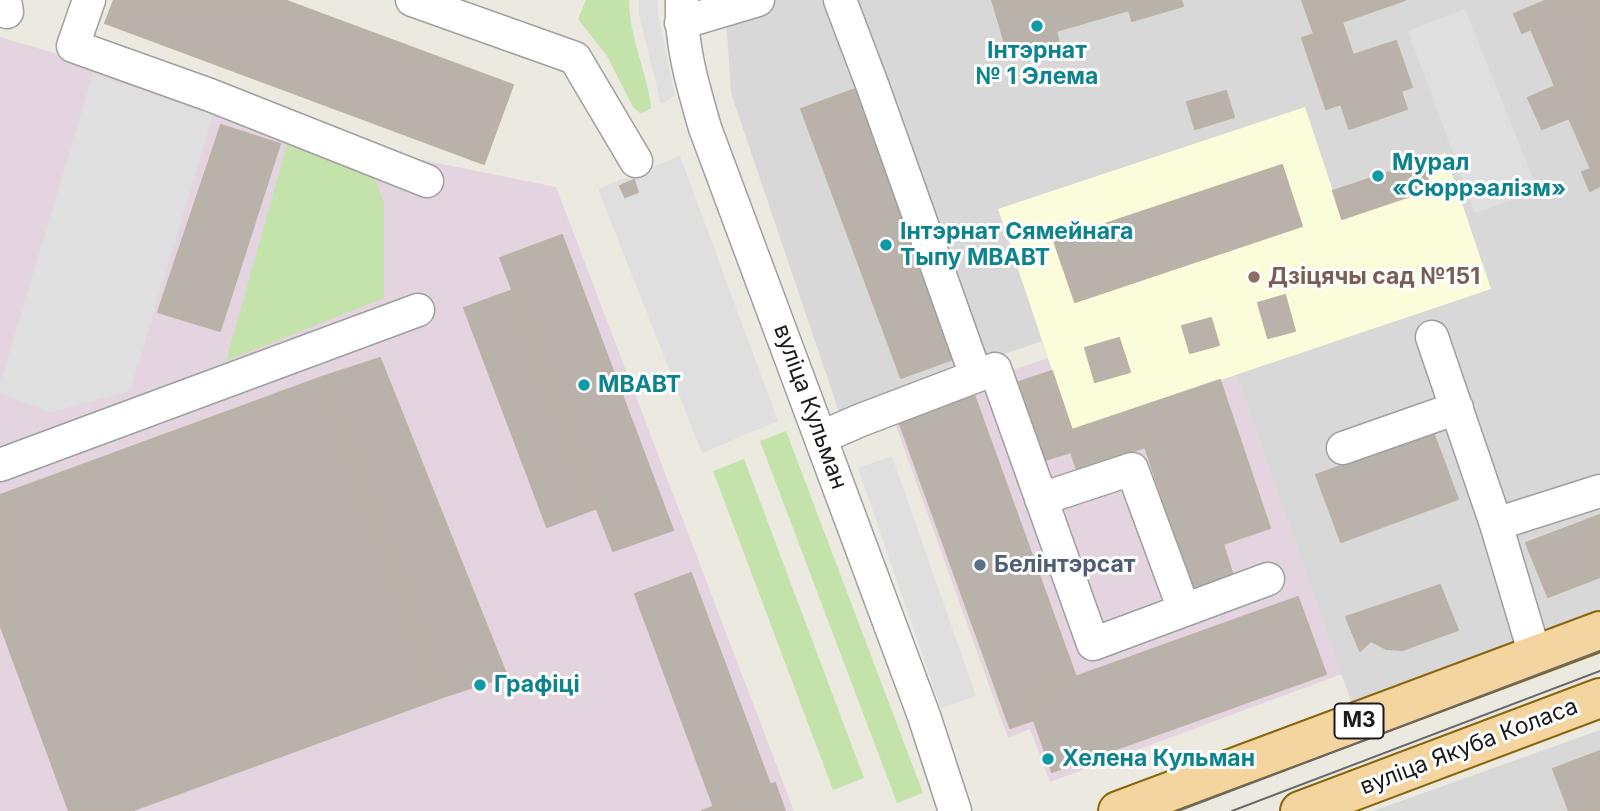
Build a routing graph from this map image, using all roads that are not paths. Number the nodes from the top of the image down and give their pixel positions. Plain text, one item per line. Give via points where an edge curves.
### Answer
1 (89, 0) edge
2 (412, 0) edge
3 (758, 0) edge
4 (840, 0) edge
5 (681, 11) edge
6 (636, 161) dead end
7 (427, 181) dead end
8 (418, 310) dead end
9 (1432, 337) dead end
10 (976, 376) junction
11 (1457, 408) junction
12 (822, 437) junction
13 (1343, 447) dead end
14 (0, 465) edge
15 (1600, 491) edge
16 (1041, 499) junction
17 (1496, 524) junction
18 (1268, 579) dead end
19 (1184, 610) junction
20 (1600, 631) edge
21 (1535, 655) junction
22 (1600, 698) edge
23 (955, 811) edge
24 (1118, 811) edge
25 (1300, 811) edge

1 - 7 street via 73,46
2 - 6 street via 575,58
3 - 5 street
4 - 10 street
5 - 12 street, вуліца Кульман via 688,70 705,128
8 - 14 street
9 - 11 street
10 - 12 street
10 - 16 street via 995,369
11 - 13 street
11 - 17 street
12 - 23 street, вуліца Кульман
15 - 17 street
16 - 19 street via 1132,469
16 - 19 street via 1093,643
17 - 21 street
18 - 19 street
20 - 21 main road, М3
21 - 24 main road, М3
22 - 25 main road, вуліца Якуба Коласа

